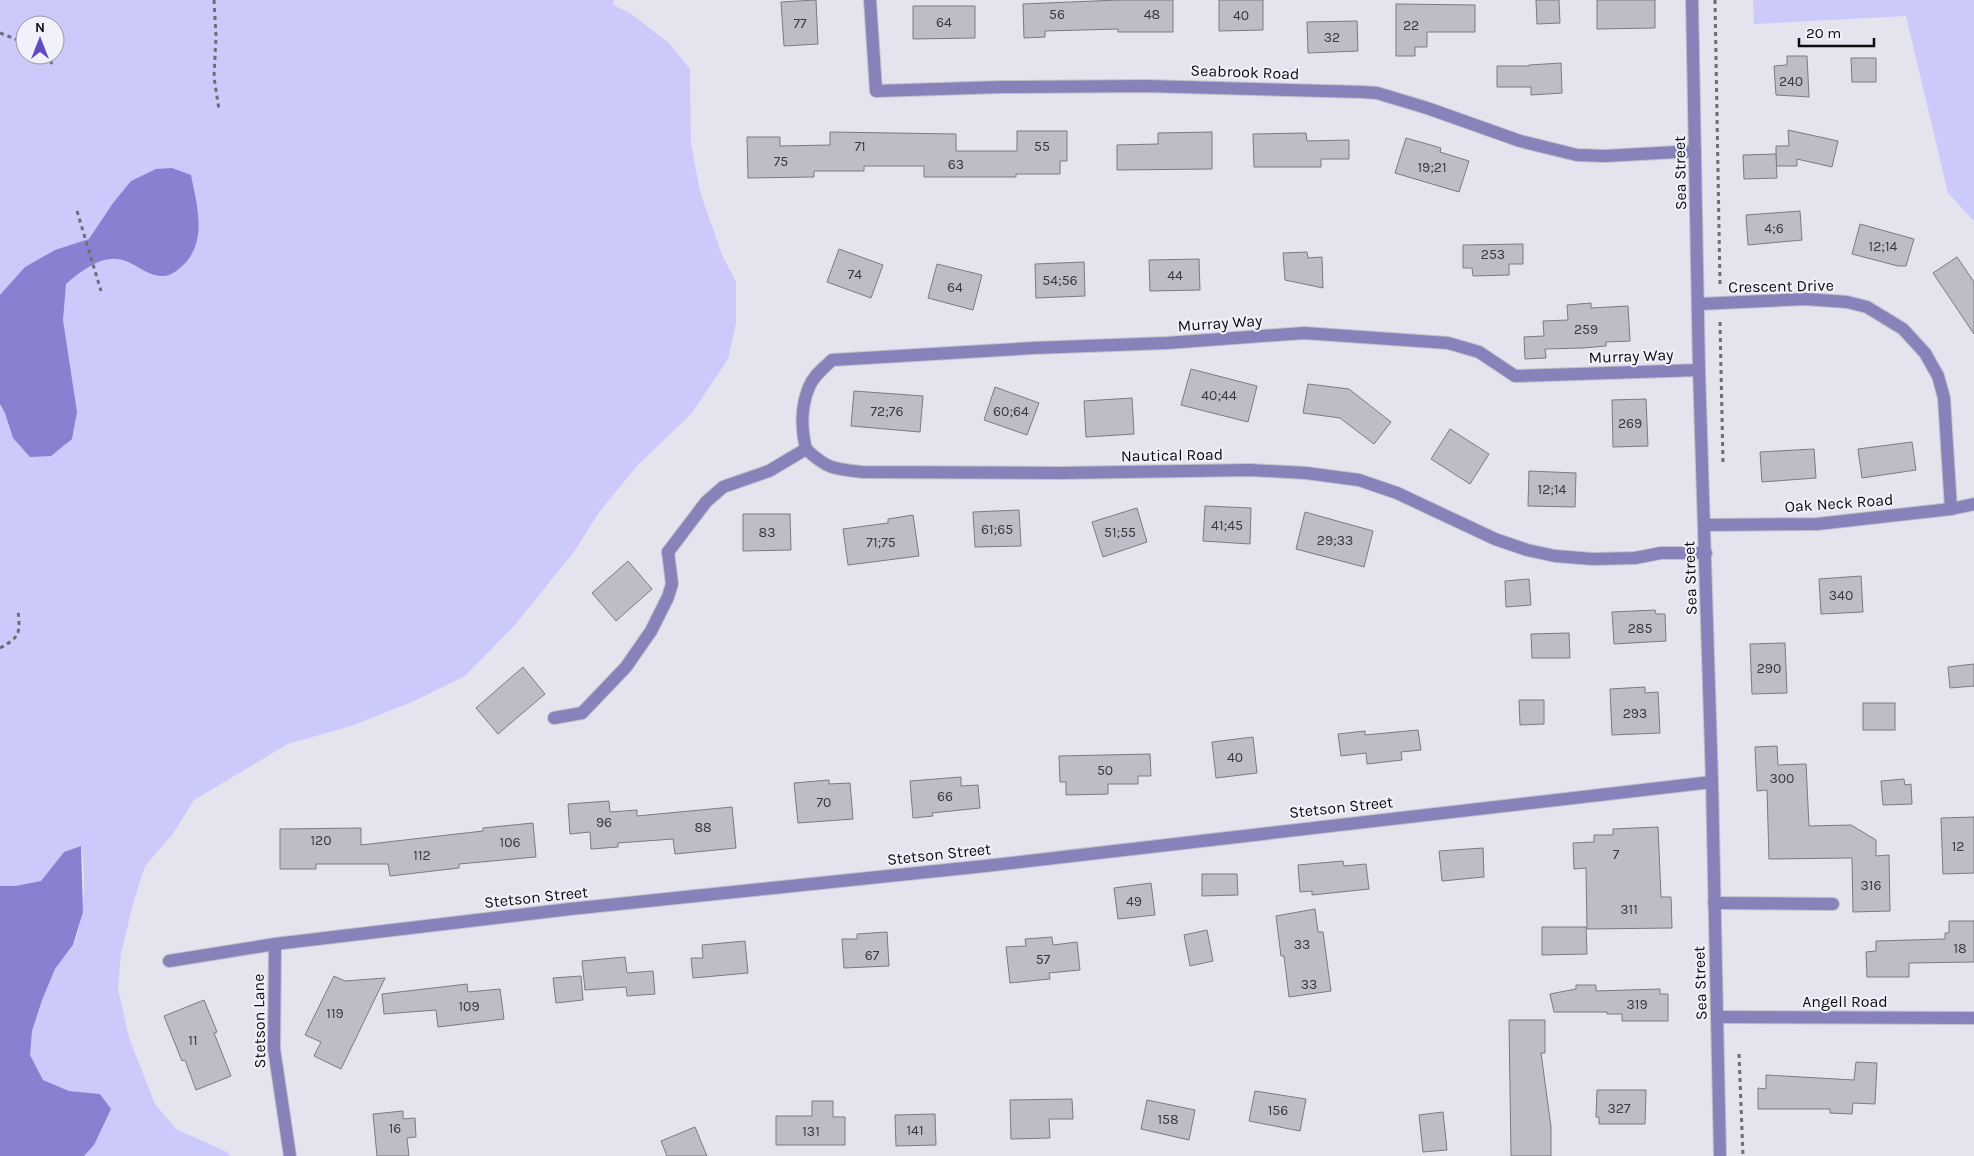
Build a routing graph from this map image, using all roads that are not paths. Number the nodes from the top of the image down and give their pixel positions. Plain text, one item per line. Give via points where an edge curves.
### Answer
1 (870, 0) edge
2 (1692, 0) edge
3 (1695, 151) junction
4 (1699, 304) junction
5 (1700, 370) junction
6 (806, 449) junction
7 (1974, 504) edge
8 (1951, 509) junction
9 (1705, 525) junction
10 (1706, 553) junction
11 (554, 718) dead end
12 (1712, 782) junction
13 (1714, 903) junction
14 (1833, 904) dead end
15 (275, 944) junction
16 (169, 961) dead end
17 (1717, 1017) junction
18 (1974, 1018) edge
19 (290, 1156) edge
20 (1720, 1156) edge

1 - 3 street, Seabrook Road via 876,91 1146,86 1377,93 1520,141 1577,156
2 - 3 street, Sea Street
3 - 4 street, Sea Street
4 - 5 street, Sea Street
4 - 8 street, Crescent Drive via 1805,299 1847,302 1867,307 1903,329 1925,353 1938,376 1944,398
5 - 6 street, Murray Way via 1515,376 1479,352 1448,343 1304,333 832,360 809,386 802,425
5 - 9 street, Sea Street
6 - 10 street, Nautical Road via 832,468 862,472 1250,470 1306,473 1359,480 1397,493 1495,538 1555,556 1593,559
6 - 11 street via 769,471 723,487 706,502 668,552 672,584 668,597 651,631 626,668 582,714
7 - 8 street, Oak Neck Road
8 - 9 street, Oak Neck Road via 1817,524
9 - 10 street, Sea Street
10 - 12 street, Sea Street
12 - 13 street, Sea Street
12 - 15 street, Stetson Street
13 - 14 street
13 - 17 street, Sea Street
15 - 16 street, Stetson Street
15 - 19 street, Stetson Lane via 274,1049
17 - 18 street, Angell Road
17 - 20 street, Sea Street

